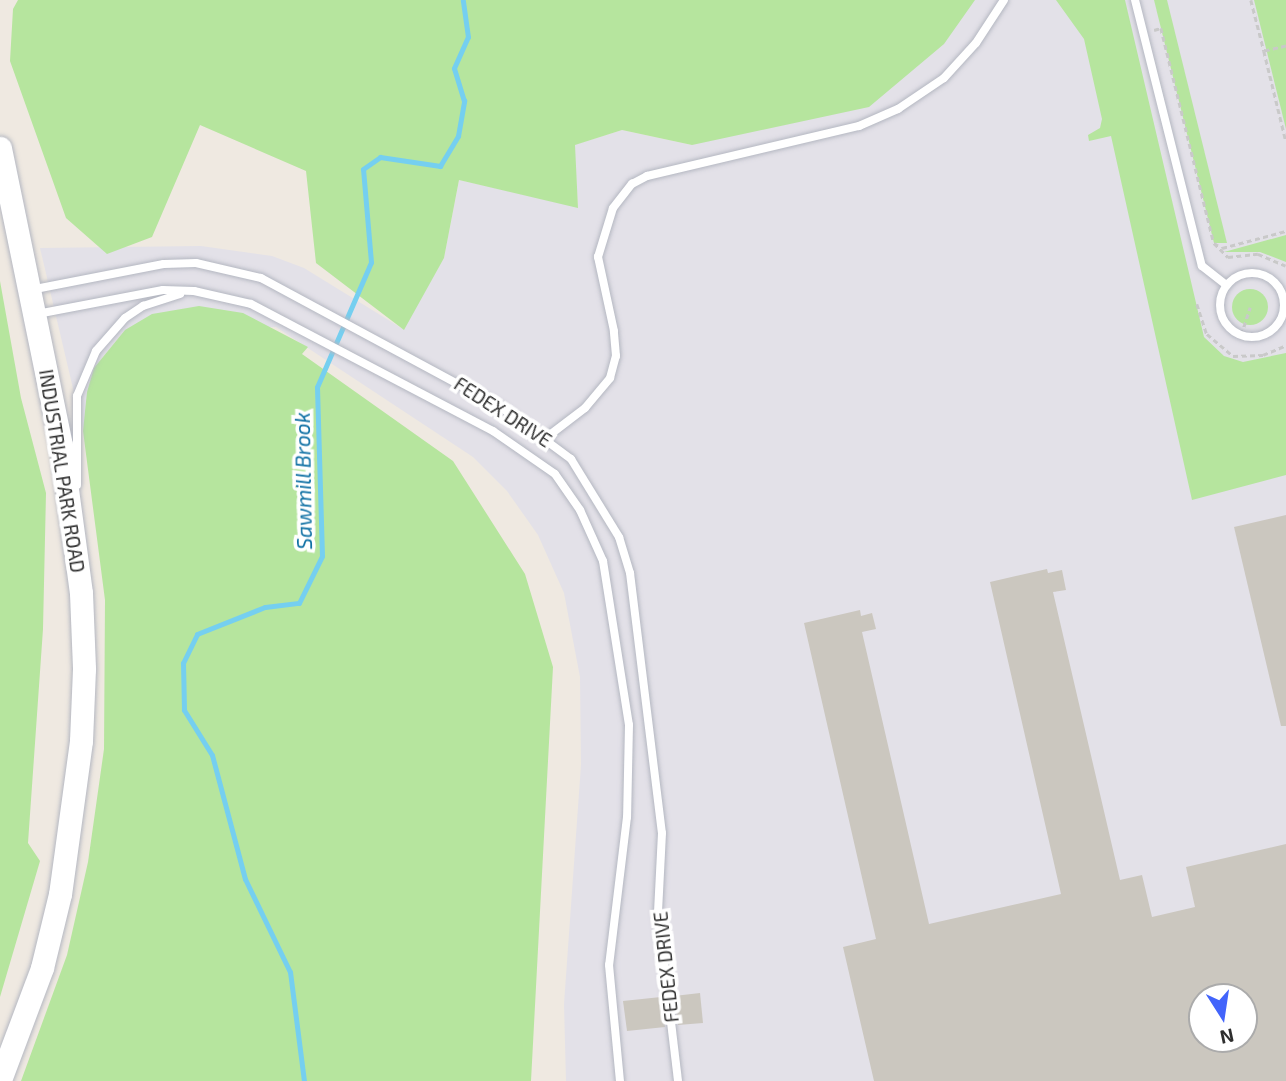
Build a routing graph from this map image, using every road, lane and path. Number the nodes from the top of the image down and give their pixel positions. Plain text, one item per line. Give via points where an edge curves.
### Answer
1 (1004, 0) edge
2 (1135, 0) edge
3 (1251, 0) edge
4 (1161, 28) dead end
5 (1286, 46) edge
6 (1264, 51) junction
7 (1286, 141) edge
8 (0, 148) edge
9 (1286, 231) edge
10 (1214, 243) junction
11 (1286, 266) edge
12 (1226, 285) junction
13 (30, 290) junction
14 (194, 291) junction
15 (1197, 304) dead end
16 (1285, 305) edge
17 (1250, 307) dead end
18 (34, 314) junction
19 (1241, 335) junction
20 (1286, 345) edge
21 (547, 438) junction
22 (81, 593) junction
23 (0, 1080) edge
24 (620, 1081) edge
25 (678, 1081) edge

1 - 21 lane via 976,43 944,78 898,109 859,126 647,176 632,184 602,231 598,257 614,331 616,356 610,378 585,408
2 - 12 lane via 1202,265
3 - 6 path
4 - 10 path
5 - 6 path
6 - 7 path
8 - 13 street, INDUSTRIAL PARK ROAD
9 - 10 path via 1222,248
10 - 11 path via 1228,257 1258,254
12 - 16 lane via 1243,274 1263,275 1279,288
12 - 19 lane via 1219,306 1221,317
13 - 18 street, INDUSTRIAL PARK ROAD
13 - 21 lane, FEDEX DRIVE via 124,269 196,263 261,278 366,332
14 - 18 lane, FEDEX DRIVE via 128,293
14 - 22 lane via 166,296 125,318 86,370 75,423
14 - 24 lane, FEDEX DRIVE via 251,304 317,336 540,460 580,510 603,561 629,725 627,817 609,965
15 - 20 path via 1207,334 1233,356 1263,355
16 - 19 lane via 1282,317 1267,333
17 - 19 path
18 - 22 street, INDUSTRIAL PARK ROAD via 63,457
21 - 25 lane, FEDEX DRIVE via 571,459 598,497 619,537 630,573 660,821 659,913
22 - 23 street, INDUSTRIAL PARK ROAD via 81,741 60,894 42,968

